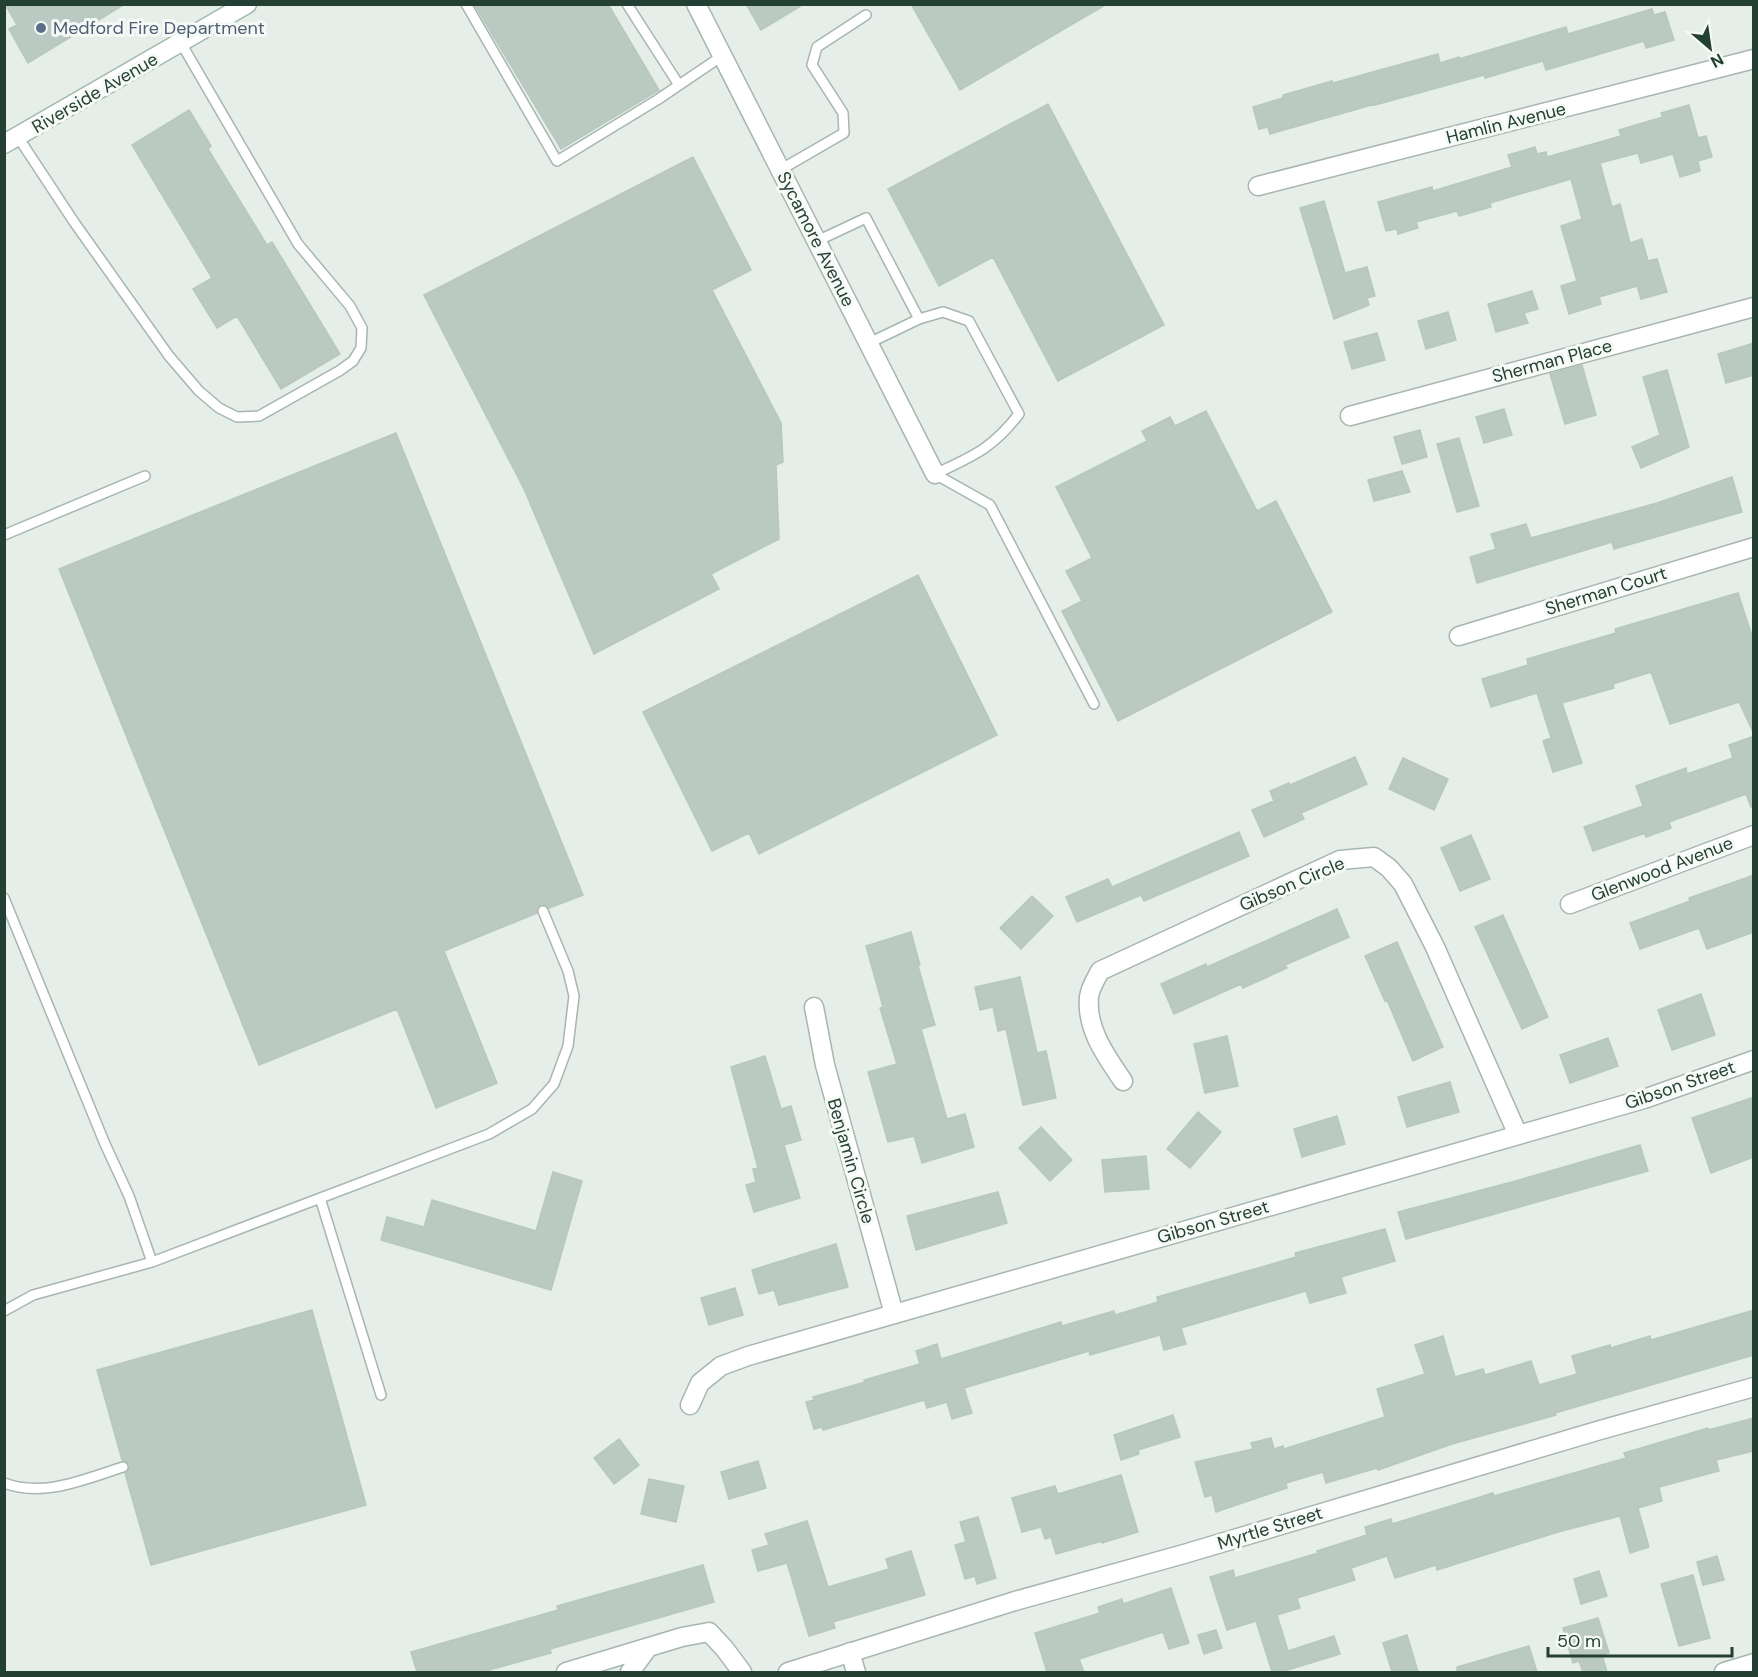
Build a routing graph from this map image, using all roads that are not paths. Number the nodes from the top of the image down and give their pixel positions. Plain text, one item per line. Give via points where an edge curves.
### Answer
1 (247, 4) edge
2 (466, 4) edge
3 (627, 4) edge
4 (696, 4) edge
5 (867, 15) dead end
6 (181, 43) junction
7 (722, 56) junction
8 (1754, 60) edge
9 (679, 85) junction
10 (11, 140) edge
11 (780, 170) junction
12 (1258, 186) dead end
13 (817, 241) junction
14 (1754, 307) edge
15 (919, 319) junction
16 (868, 343) junction
17 (1350, 416) dead end
18 (935, 474) junction
19 (145, 476) dead end
20 (4, 535) edge
21 (1754, 547) edge
22 (1459, 636) dead end
23 (1094, 704) dead end
24 (1754, 835) edge
25 (4, 898) edge
26 (1570, 904) dead end
27 (543, 911) dead end
28 (814, 1007) dead end
29 (1754, 1059) edge
30 (1123, 1081) dead end
31 (1518, 1135) junction
32 (320, 1198) junction
33 (152, 1262) junction
34 (4, 1311) edge
35 (894, 1314) junction
36 (1754, 1388) edge
37 (381, 1395) dead end
38 (690, 1405) dead end
39 (123, 1467) dead end
40 (4, 1483) edge
41 (646, 1649) junction
42 (850, 1652) junction
43 (1754, 1663) edge
44 (566, 1672) edge
45 (630, 1672) edge
46 (742, 1672) edge
47 (788, 1672) edge
48 (856, 1672) edge
49 (1724, 1672) edge

1 - 6 street, Riverside Avenue
2 - 9 lane via 557,160
3 - 9 lane
4 - 7 street, Sycamore Avenue
5 - 11 lane via 817,47 812,65 843,113 844,133
6 - 10 street, Riverside Avenue
6 - 10 lane via 298,244 350,306 362,328 361,348 353,361 339,371 259,416 237,417 219,408 169,356
7 - 9 lane
7 - 11 street, Sycamore Avenue
8 - 12 street, Hamlin Avenue
11 - 13 street, Sycamore Avenue
13 - 15 lane via 866,218
13 - 16 street, Sycamore Avenue
14 - 17 street, Sherman Place
15 - 16 lane
15 - 18 lane via 943,312 969,321 1019,414 984,450
16 - 18 street, Sycamore Avenue
18 - 23 lane via 990,505
19 - 20 lane
21 - 22 street, Sherman Court
24 - 26 street, Glenwood Avenue
25 - 33 lane via 129,1196
27 - 32 lane via 574,996 568,1046 554,1084 532,1109 489,1134
28 - 35 street, Benjamin Circle via 825,1065
29 - 31 street, Gibson Street via 1644,1099
30 - 31 street, Gibson Circle via 1100,1049 1090,1018 1089,997 1101,971 1340,860 1374,857 1403,884 1430,936
31 - 35 street, Gibson Street
32 - 33 lane
32 - 37 lane
33 - 34 lane via 33,1295
35 - 38 street, Gibson Street via 720,1366 700,1383
36 - 42 street, Myrtle Street
39 - 40 lane via 49,1489 20,1489
41 - 44 street
41 - 45 street
41 - 46 street via 709,1632
42 - 47 street, Myrtle Street
42 - 48 street
43 - 49 street

